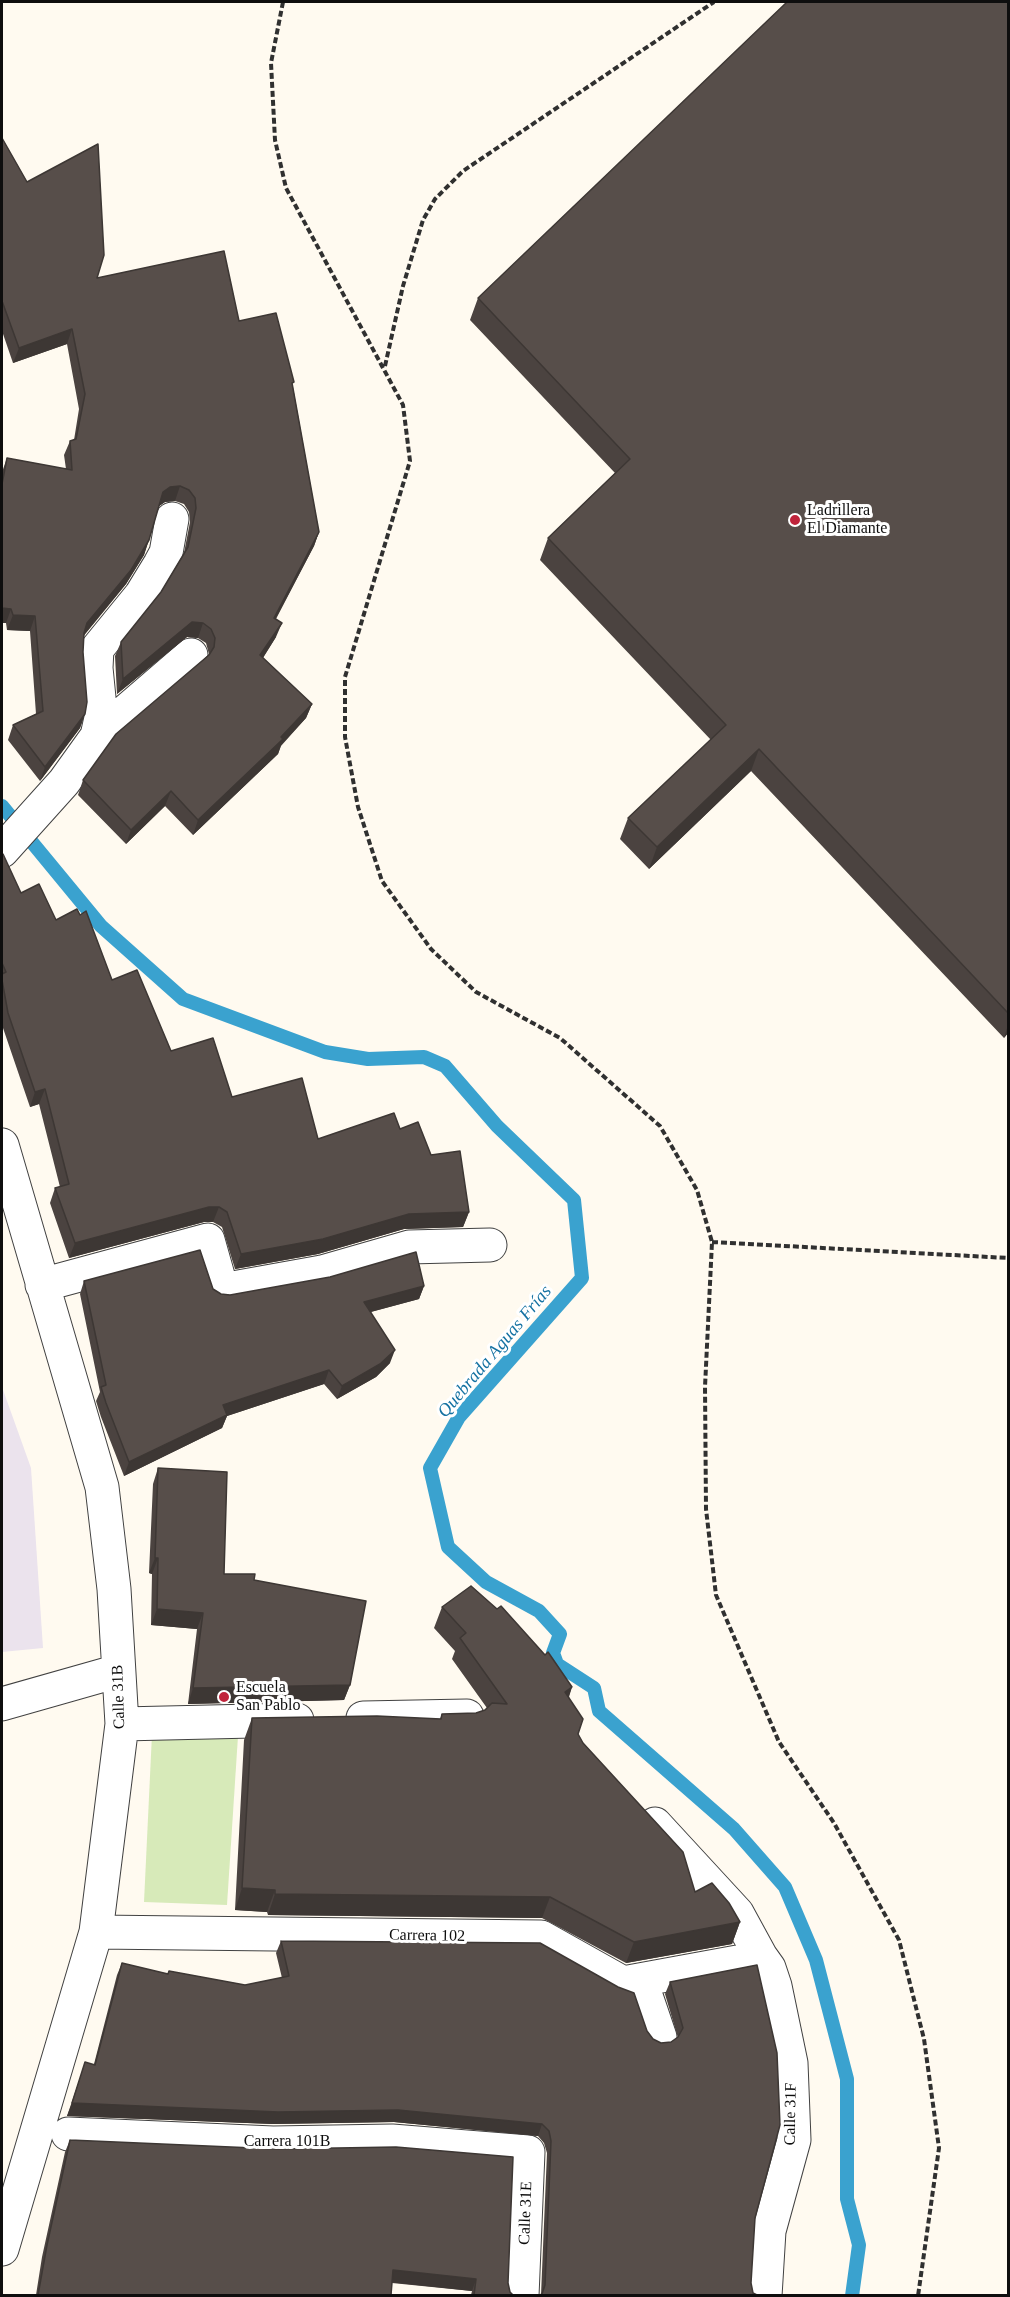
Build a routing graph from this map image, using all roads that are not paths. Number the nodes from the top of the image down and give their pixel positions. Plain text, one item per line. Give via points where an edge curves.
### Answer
1 (172, 519) dead end
2 (191, 656) dead end
3 (97, 736) junction
4 (2, 851) edge
5 (2, 1145) edge
6 (490, 1245) dead end
7 (42, 1285) junction
8 (118, 1671) junction
9 (2, 1704) edge
10 (467, 1716) edge
11 (122, 1724) junction
12 (636, 1803) edge
13 (96, 1932) junction
14 (752, 1959) junction
15 (623, 1983) junction
16 (660, 2037) dead end
17 (68, 2134) dead end
18 (507, 2150) joint
19 (2, 2249) edge
20 (522, 2295) edge
21 (765, 2295) edge

1 - 3 street via 160,564 98,649 101,718
2 - 3 street
3 - 4 street via 64,782
5 - 7 street, Calle 31B
6 - 7 street via 409,1247 322,1272 222,1290 208,1240
7 - 8 street, Calle 31B via 102,1487 114,1589
8 - 9 street
8 - 11 street, Calle 31B
10 - 11 street
11 - 13 street, Calle 31B
12 - 14 street, Calle 31F via 737,1913
13 - 15 street, Carrera 102 via 540,1937
13 - 19 street, Calle 31B
14 - 15 street
14 - 21 street, Calle 31F via 769,1968 775,1986 791,2063 794,2140 769,2231
15 - 16 street, Carrera 102 via 644,1990
17 - 18 street, Carrera 101B via 273,2143 392,2140
18 - 20 street, Calle 31E via 528,2152

